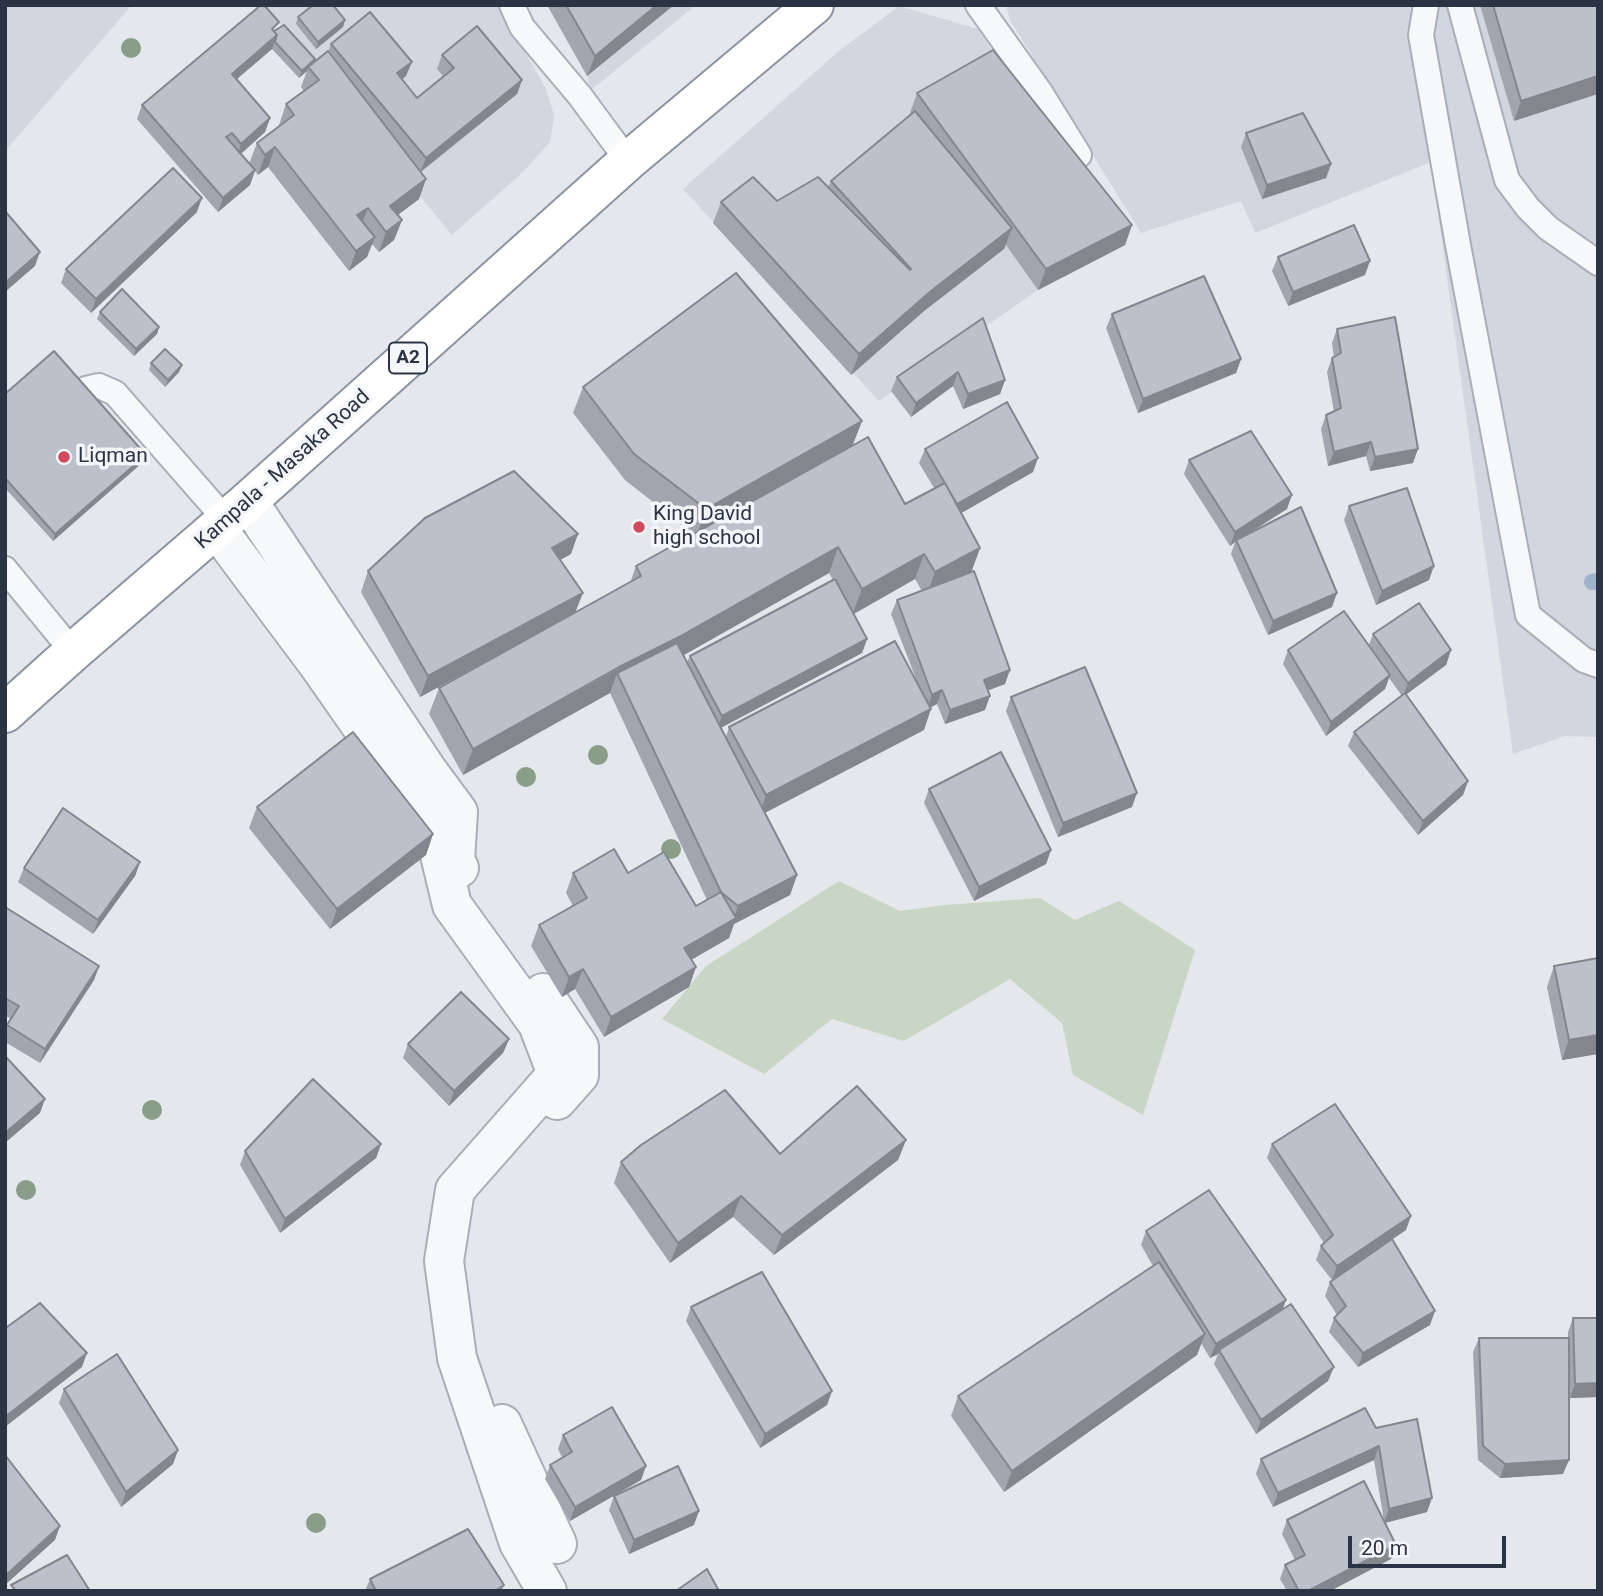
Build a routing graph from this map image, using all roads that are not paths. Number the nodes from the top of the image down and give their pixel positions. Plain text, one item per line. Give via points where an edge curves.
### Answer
1 (512, 5) edge
2 (814, 5) edge
3 (978, 5) edge
4 (1426, 5) edge
5 (1460, 5) edge
6 (1079, 155) edge
7 (628, 161) junction
8 (1598, 263) edge
9 (82, 393) edge
10 (231, 517) junction
11 (5, 569) edge
12 (73, 652) junction
13 (1598, 665) edge
14 (5, 713) edge
15 (557, 1544) dead end
16 (547, 1591) edge

1 - 7 lane via 522,27
2 - 7 highway, Kampala - Masaka Road / A2
3 - 6 lane
4 - 13 lane via 1421,35 1528,615 1584,660
5 - 8 lane via 1507,180 1548,228
7 - 10 highway, Kampala - Masaka Road / A2
9 - 10 lane via 99,386 115,393
10 - 12 highway, Kampala - Masaka Road / A2
10 - 15 street via 458,812 454,861 579,1047 579,1075 473,1197 470,1253 480,1376
10 - 16 street via 318,664 435,830 452,905 538,1024 557,1074 455,1190 444,1261 457,1358 519,1543
11 - 12 lane
12 - 14 highway, Kampala - Masaka Road / A2

